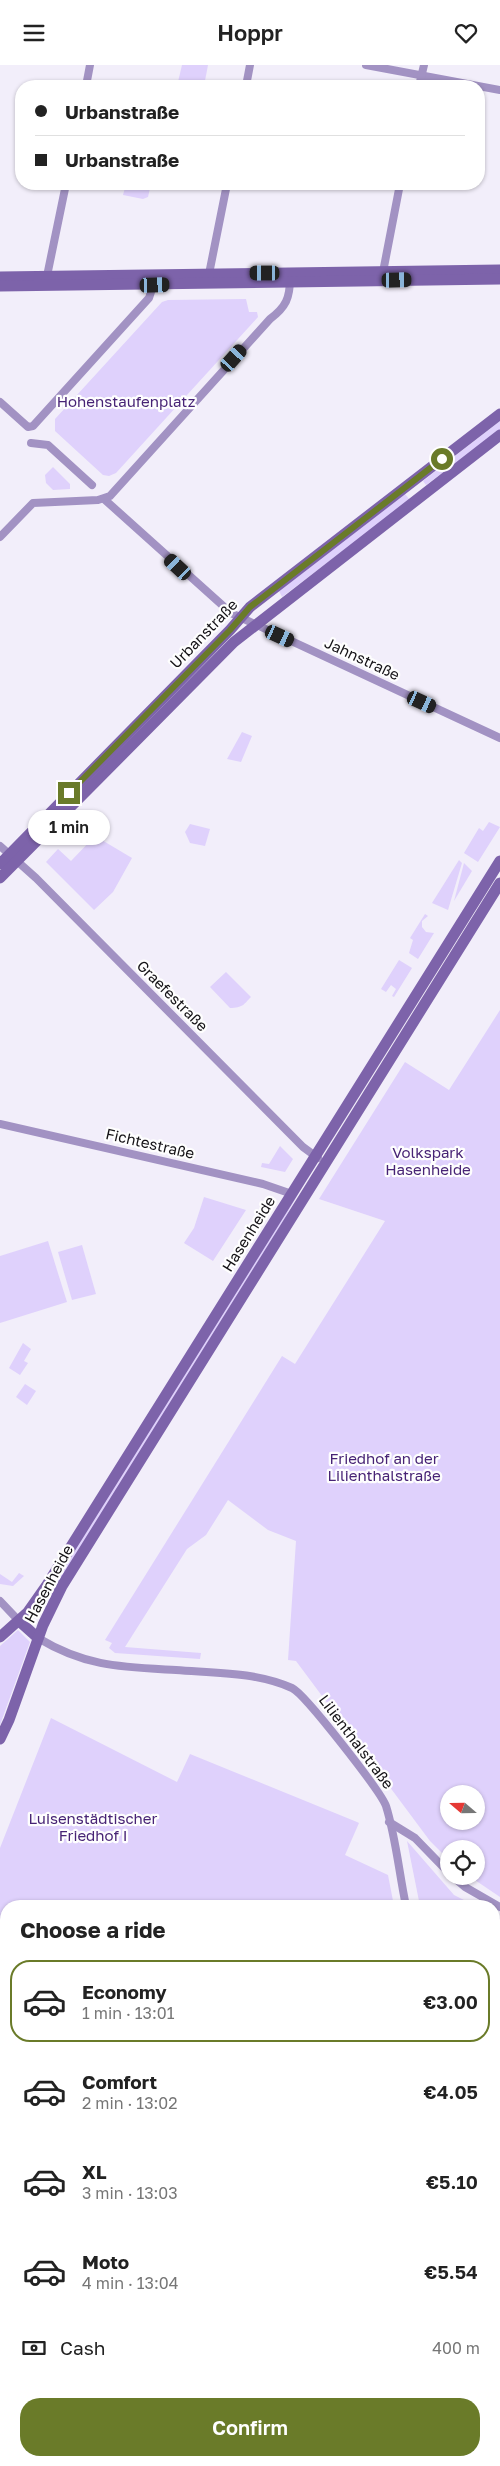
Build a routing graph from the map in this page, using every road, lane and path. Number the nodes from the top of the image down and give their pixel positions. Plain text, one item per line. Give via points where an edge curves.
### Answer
1 (90, 65) edge
2 (250, 65) edge
3 (366, 65) edge
4 (424, 65) edge
5 (422, 75) junction
6 (87, 80) edge
7 (247, 80) edge
8 (421, 80) edge
9 (448, 80) edge
10 (485, 87) edge
11 (500, 90) edge
12 (65, 190) edge
13 (225, 190) edge
14 (399, 190) edge
15 (500, 270) edge
16 (383, 272) junction
17 (209, 274) junction
18 (47, 276) junction
19 (0, 277) edge
20 (290, 278) junction
21 (155, 279) junction
22 (500, 279) edge
23 (0, 286) edge
24 (0, 402) edge
25 (500, 414) edge
26 (500, 435) edge
27 (31, 443) dead end
28 (414, 481) junction
29 (92, 485) dead end
30 (424, 493) junction
31 (104, 499) junction
32 (0, 537) edge
33 (270, 591) junction
34 (280, 604) junction
35 (240, 618) junction
36 (254, 624) junction
37 (500, 738) edge
38 (0, 846) edge
39 (13, 858) junction
40 (500, 861) edge
41 (0, 863) edge
42 (0, 879) edge
43 (500, 883) edge
44 (338, 1119) junction
45 (0, 1124) edge
46 (350, 1126) junction
47 (315, 1157) junction
48 (326, 1163) junction
49 (292, 1194) junction
50 (38, 1598) junction
51 (0, 1601) edge
52 (52, 1606) junction
53 (19, 1621) junction
54 (0, 1637) edge
55 (38, 1638) junction
56 (0, 1739) edge
57 (390, 1822) junction
58 (440, 1864) edge
59 (463, 1885) edge
60 (405, 1900) edge
61 (488, 1900) edge

1 - 6 street
2 - 7 street
3 - 5 street
4 - 5 street
5 - 8 street
5 - 9 street
10 - 11 street
12 - 18 street
13 - 17 street
14 - 16 street
15 - 16 main road
16 - 20 main road
17 - 20 main road
17 - 21 main road
18 - 19 main road
18 - 21 main road
20 - 21 main road
20 - 22 main road
20 - 31 street via 287,304 264,325 117,489
21 - 23 main road
21 - 24 street via 149,298 140,309 30,428
25 - 28 main road, Urbanstraße
26 - 30 main road, Urbanstraße
27 - 29 street via 48,445
28 - 30 main road
28 - 33 main road, Urbanstraße
30 - 34 main road, Urbanstraße
31 - 32 street via 33,503
31 - 35 street, Jahnstraße via 226,610
33 - 34 main road
33 - 35 main road, Urbanstraße
34 - 36 main road, Urbanstraße
35 - 36 street, Jahnstraße
35 - 39 main road, Urbanstraße
36 - 37 street, Jahnstraße
36 - 39 main road, Urbanstraße
38 - 39 street, Graefestraße
39 - 41 main road, Urbanstraße
39 - 42 main road, Urbanstraße
39 - 47 street, Graefestraße
40 - 44 main road, Hasenheide
43 - 46 main road, Hasenheide
44 - 46 main road
44 - 47 main road, Hasenheide
45 - 49 street, Fichtestraße via 264,1184
46 - 48 main road, Hasenheide
47 - 48 street, Graefestraße
47 - 49 main road, Hasenheide
48 - 52 main road, Hasenheide via 117,1495
49 - 50 main road, Hasenheide
50 - 52 main road
50 - 53 main road, Hasenheide
51 - 53 street
52 - 55 main road, Hasenheide
53 - 54 main road, Hasenheide
53 - 55 main road
55 - 56 main road, Hasenheide
55 - 57 street, Lilienthalstraße via 63,1653 100,1664 242,1675 293,1689 314,1708 385,1804
57 - 58 street via 415,1838
57 - 60 street, Lilienthalstraße
59 - 61 street

